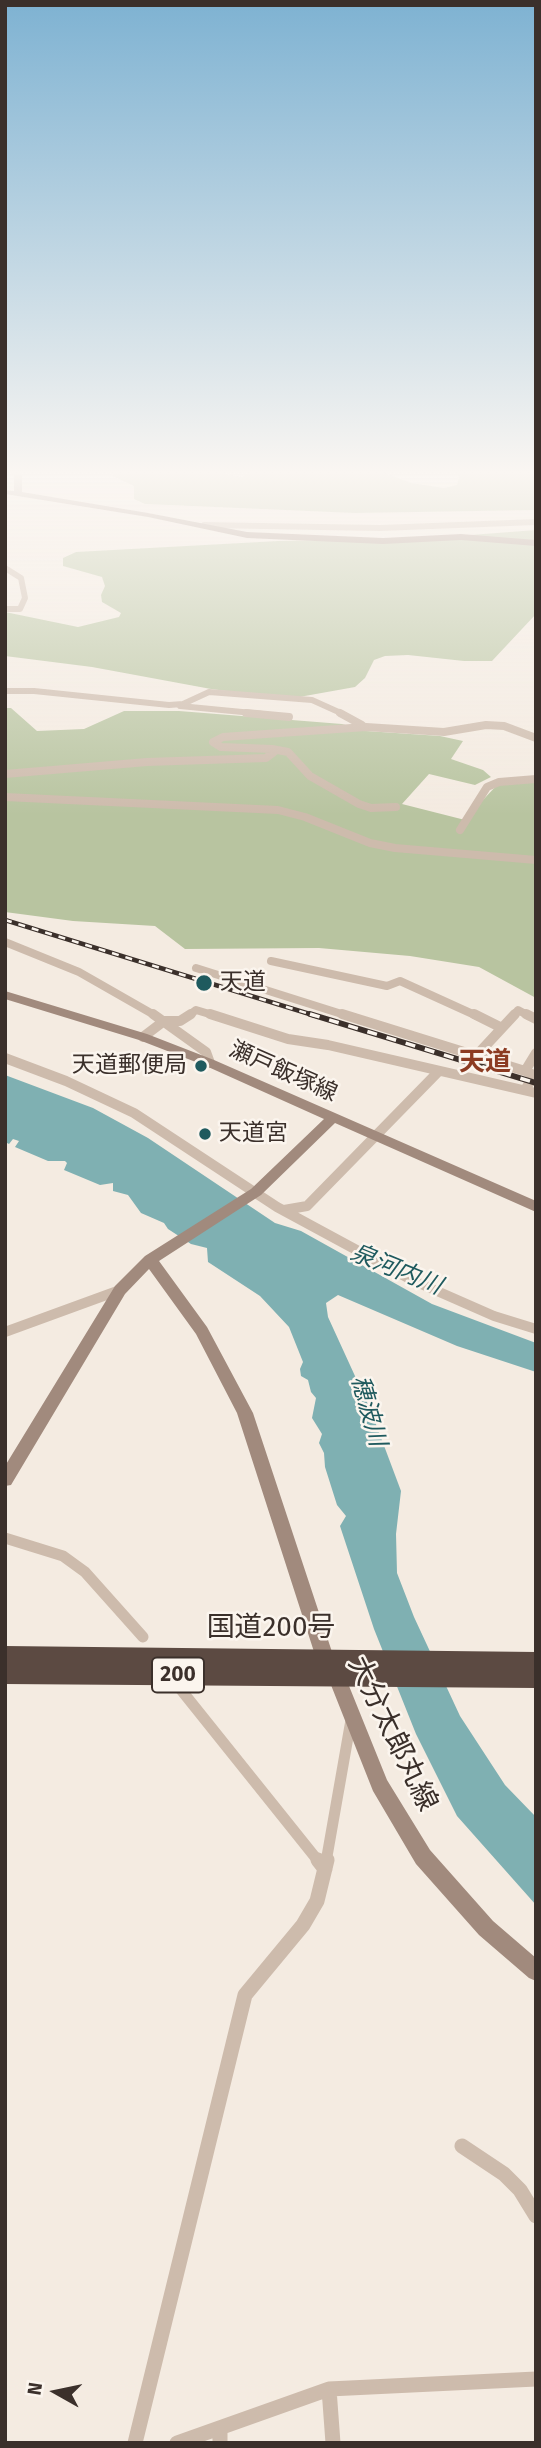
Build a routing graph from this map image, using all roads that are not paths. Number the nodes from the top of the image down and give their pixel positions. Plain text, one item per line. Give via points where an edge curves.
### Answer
1 (23, 586) edge
2 (5, 609) edge
3 (5, 691) edge
4 (169, 705) junction
5 (289, 717) dead end
6 (366, 727) junction
7 (536, 738) edge
8 (272, 749) junction
9 (5, 774) edge
10 (536, 779) edge
11 (5, 797) edge
12 (396, 807) dead end
13 (460, 830) dead end
14 (536, 860) edge
15 (5, 942) edge
16 (271, 961) dead end
17 (196, 968) dead end
18 (5, 995) edge
19 (536, 1019) edge
20 (164, 1021) junction
21 (500, 1027) junction
22 (143, 1037) junction
23 (536, 1054) edge
24 (476, 1056) junction
25 (5, 1058) edge
26 (210, 1063) junction
27 (439, 1071) junction
28 (531, 1074) edge
29 (525, 1090) junction
30 (536, 1093) edge
31 (333, 1118) junction
32 (375, 1136) junction
33 (254, 1194) junction
34 (536, 1208) edge
35 (283, 1210) junction
36 (153, 1258) junction
37 (120, 1290) junction
38 (536, 1329) edge
39 (5, 1332) edge
40 (5, 1480) edge
41 (5, 1538) edge
42 (143, 1637) dead end
43 (5, 1656) edge
44 (339, 1667) junction
45 (535, 1667) edge
46 (5, 1674) edge
47 (178, 1686) dead end
48 (351, 1719) junction
49 (325, 1869) junction
50 (536, 1971) edge
51 (462, 2146) dead end
52 (536, 2216) edge
53 (536, 2379) edge
54 (329, 2389) junction
55 (220, 2436) edge
56 (135, 2443) edge
57 (177, 2443) edge
58 (332, 2443) edge

1 - 2 street via 25,598 20,609
3 - 4 street
4 - 5 street
4 - 6 street via 209,692 312,700
6 - 7 street via 436,732 486,724
6 - 8 street via 223,737 213,742 221,747
8 - 9 street via 266,758
8 - 12 street via 288,752 310,776 359,804
10 - 13 street via 487,787
11 - 14 street via 278,810 395,848
15 - 20 street via 79,972
16 - 21 street via 387,986 400,982
17 - 24 street
18 - 22 main road, 瀬戸飯塚線
19 - 21 street via 518,1010
20 - 22 street
20 - 26 street via 206,1052
20 - 27 street via 180,1021 196,1010 288,1039
21 - 24 street
22 - 26 main road, 瀬戸飯塚線
23 - 28 street
24 - 28 street
25 - 33 street via 134,1113
26 - 31 main road, 瀬戸飯塚線
27 - 29 street
27 - 32 street
28 - 29 street
29 - 30 street
31 - 32 main road, 瀬戸飯塚線
31 - 33 main road
32 - 34 main road, 瀬戸飯塚線
32 - 35 street via 307,1206
33 - 35 street
33 - 36 main road
35 - 38 street via 412,1280
36 - 37 main road
36 - 44 main road, 大分太郎丸線 via 202,1331 245,1413
37 - 39 street
37 - 40 main road
41 - 42 street via 63,1556 85,1572
43 - 44 highway, 国道200号 / 200
44 - 45 highway, 国道200号 / 200
44 - 46 highway, 国道200号 / 200
44 - 48 main road, 大分太郎丸線
47 - 49 street
48 - 49 street
48 - 50 main road, 大分太郎丸線 via 380,1786 423,1857 486,1928
49 - 56 street via 317,1901 303,1925 246,1995
51 - 52 street via 504,2174
53 - 54 street
54 - 55 street
54 - 58 street
55 - 57 street

